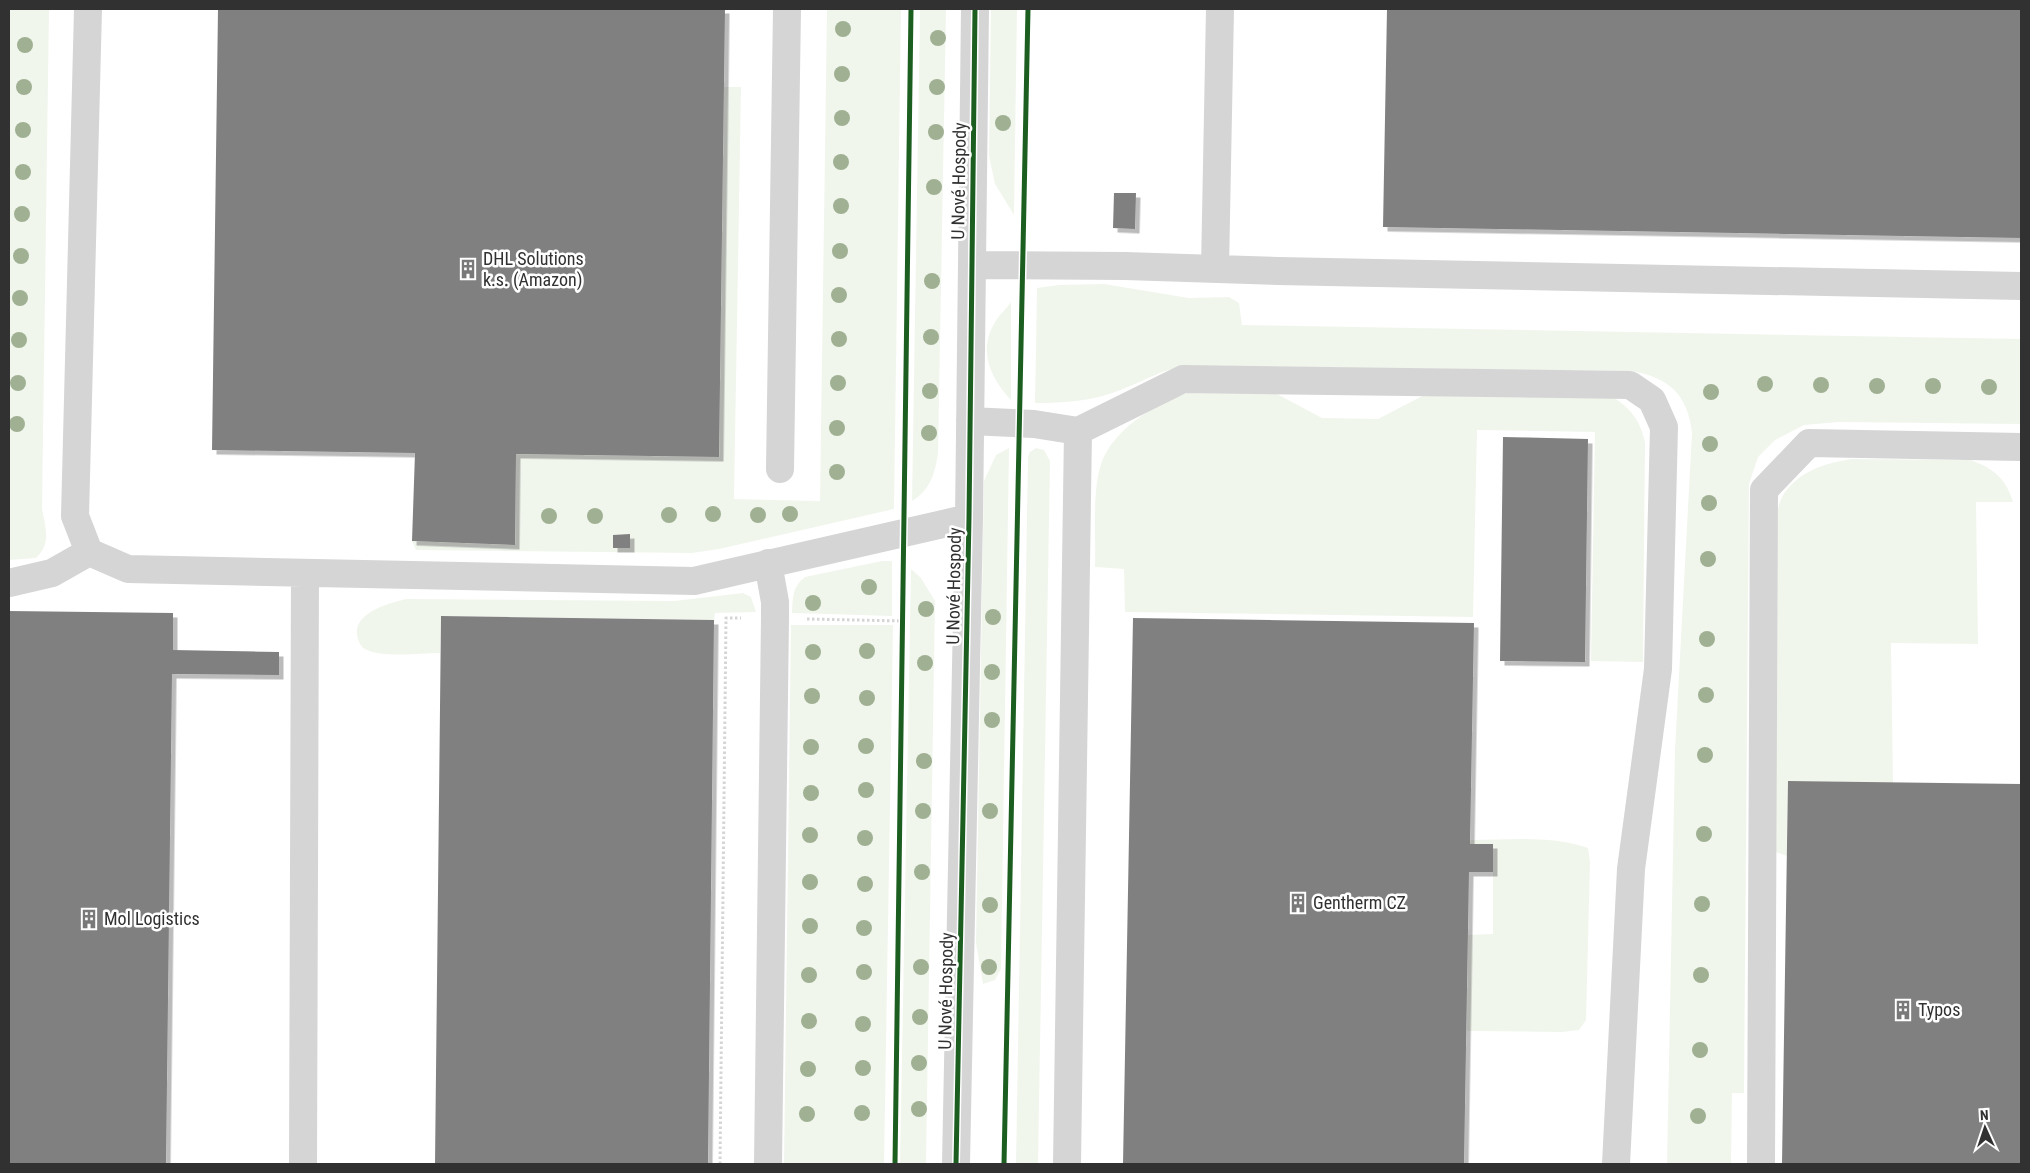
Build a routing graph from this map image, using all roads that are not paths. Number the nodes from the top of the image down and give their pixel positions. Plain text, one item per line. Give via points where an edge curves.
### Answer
1 (88, 9) edge
2 (787, 9) edge
3 (975, 9) edge
4 (1220, 9) edge
5 (972, 265) junction
6 (1215, 269) junction
7 (2021, 286) edge
8 (970, 421) junction
9 (1078, 430) junction
10 (2021, 446) edge
11 (780, 469) dead end
12 (969, 518) junction
13 (90, 552) junction
14 (768, 563) junction
15 (305, 573) junction
16 (9, 583) edge
17 (304, 1164) edge
18 (768, 1164) edge
19 (956, 1164) edge
20 (1067, 1164) edge
21 (1616, 1164) edge
22 (1761, 1164) edge

1 - 13 street via 76,516
2 - 11 street
3 - 5 street, U Nové Hospody
4 - 6 street
5 - 6 street
5 - 8 street, U Nové Hospody
6 - 7 street
8 - 9 street
8 - 12 street, U Nové Hospody
9 - 20 street
9 - 21 street via 1184,379 1630,385 1652,400 1664,427 1658,669 1631,869
10 - 22 street via 1809,443 1764,490
12 - 14 street
12 - 19 street, U Nové Hospody
13 - 15 street via 128,569
13 - 16 street via 52,573
14 - 15 street via 694,581
14 - 18 street via 775,618
15 - 17 street

